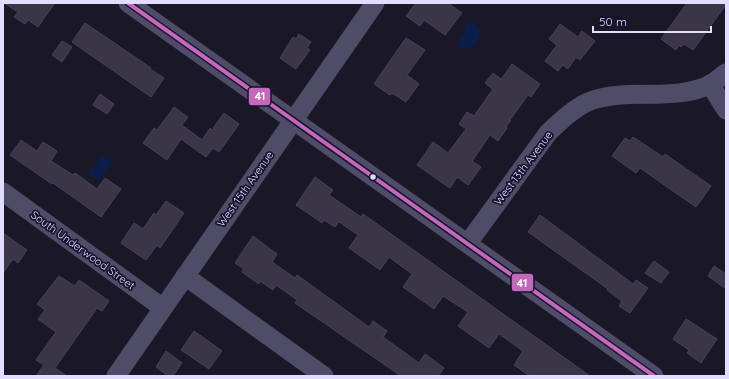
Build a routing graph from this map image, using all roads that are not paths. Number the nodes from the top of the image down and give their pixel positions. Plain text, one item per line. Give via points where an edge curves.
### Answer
1 (128, 3) edge
2 (375, 3) edge
3 (726, 73) edge
4 (710, 84) junction
5 (726, 110) edge
6 (294, 120) junction
7 (3, 192) edge
8 (468, 243) junction
9 (185, 276) junction
10 (163, 308) junction
11 (116, 376) edge
12 (324, 376) edge
13 (654, 376) edge

1 - 6 street
2 - 6 street, West 15th Avenue
3 - 4 street, West 13th Avenue
4 - 5 street
4 - 8 street, West 13th Avenue via 686,92 618,95 592,100 574,111 548,133
6 - 8 street
6 - 9 street, West 15th Avenue
7 - 10 street, South Underwood Street
8 - 13 street
9 - 10 street, West 15th Avenue
9 - 12 street
10 - 11 street, West 15th Avenue

